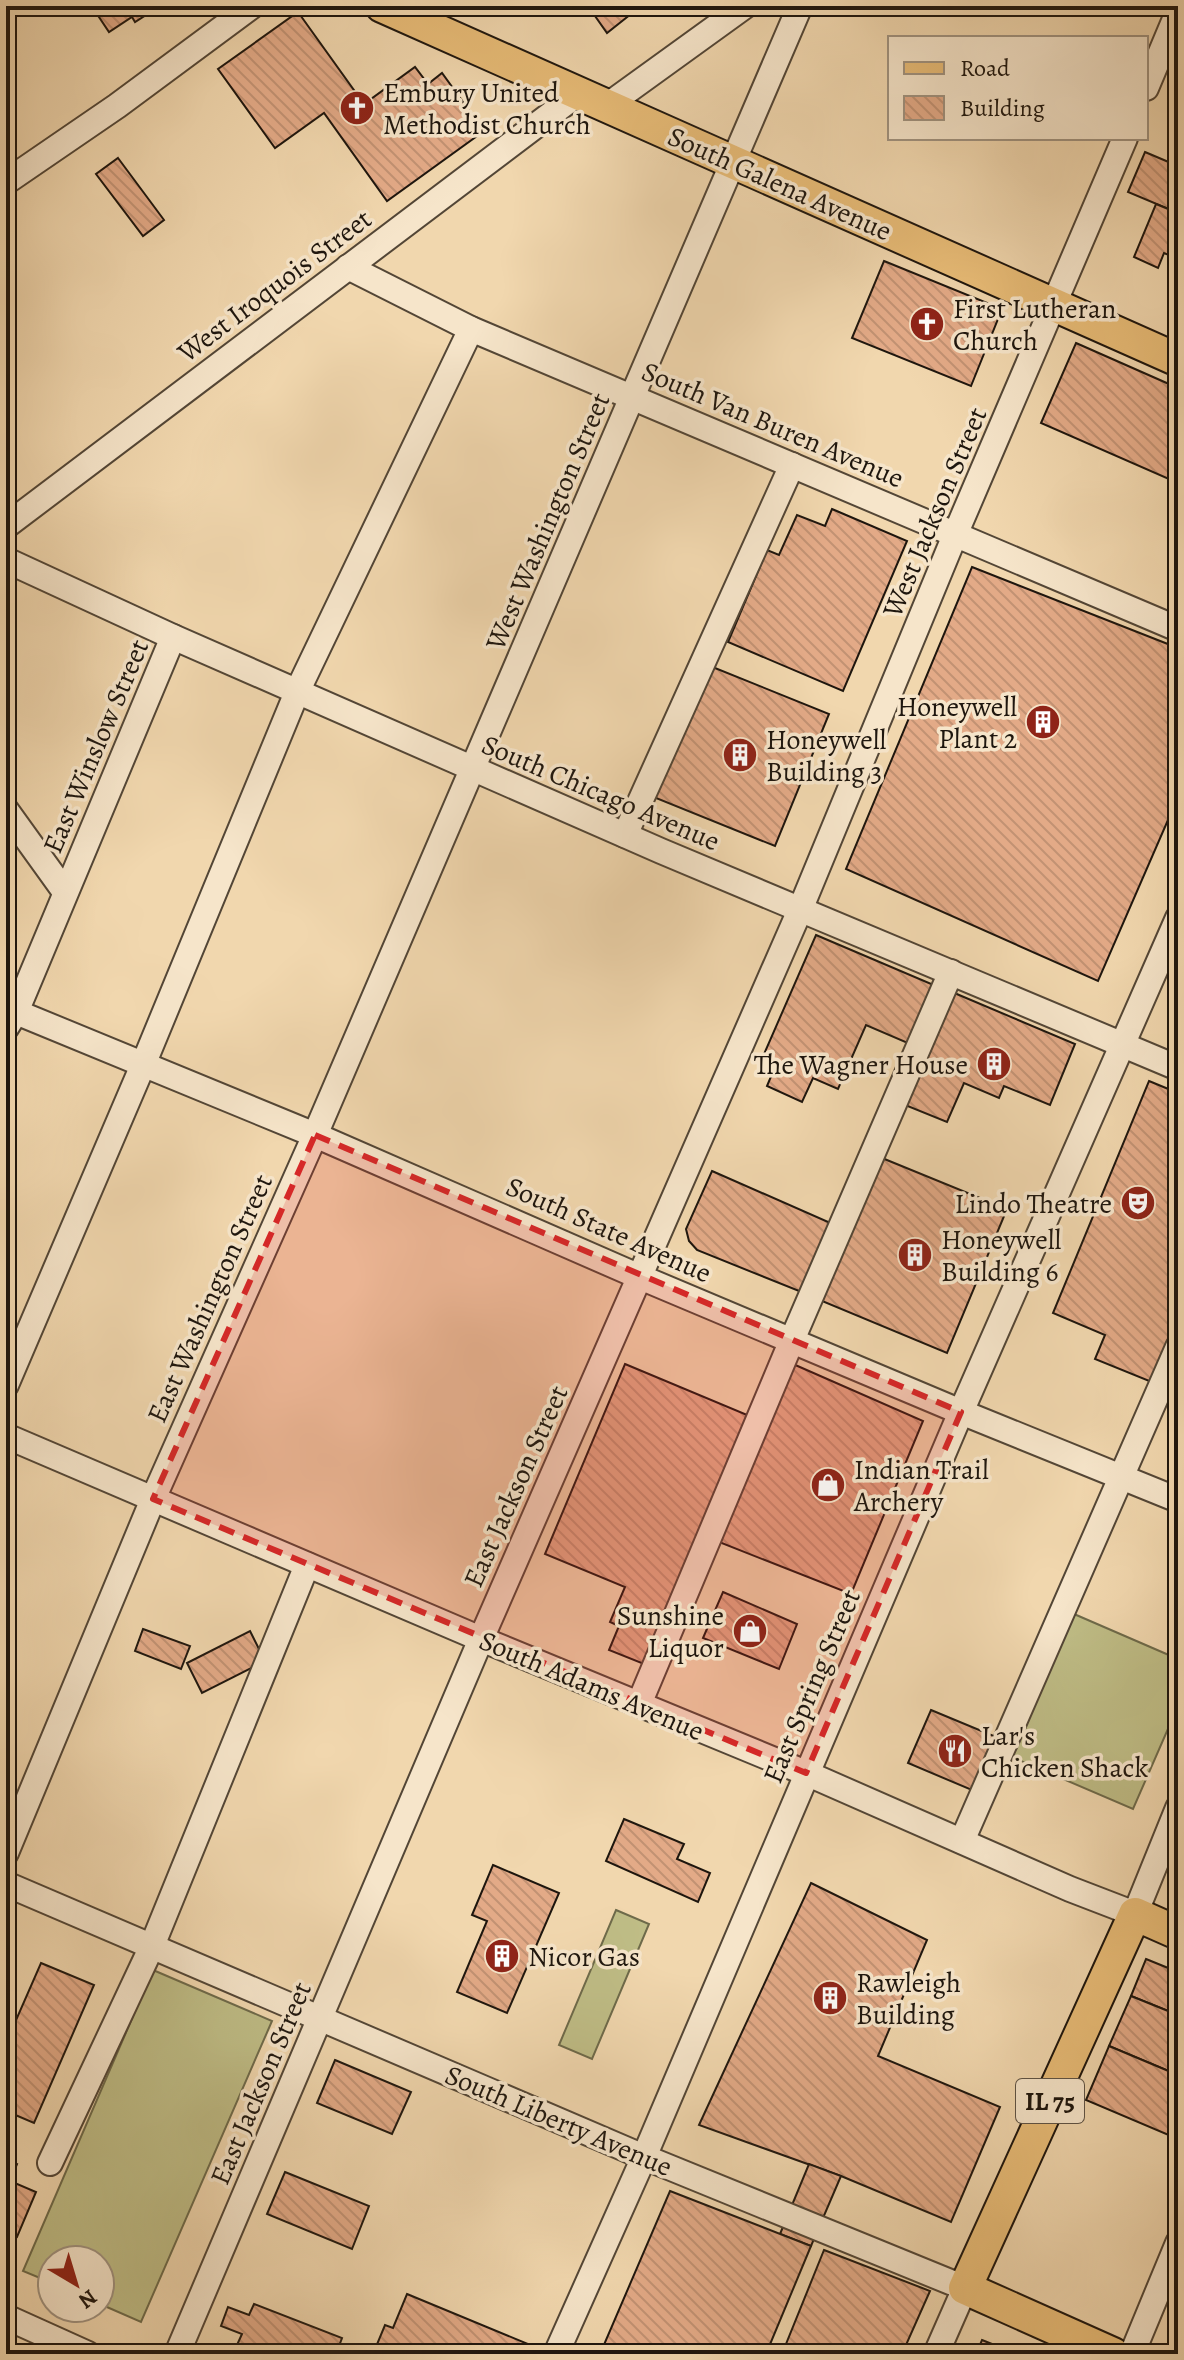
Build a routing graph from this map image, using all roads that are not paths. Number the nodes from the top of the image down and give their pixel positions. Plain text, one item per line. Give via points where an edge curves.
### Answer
1 (252, 6) edge
2 (382, 6) edge
3 (745, 6) edge
4 (800, 6) edge
5 (1178, 12) edge
6 (1148, 83) edge
7 (593, 99) junction
8 (1124, 140) edge
9 (732, 163) junction
10 (6, 182) edge
11 (348, 267) junction
12 (1055, 306) junction
13 (471, 329) junction
14 (1178, 360) edge
15 (633, 397) junction
16 (792, 465) junction
17 (6, 526) edge
18 (955, 535) junction
19 (6, 560) edge
20 (1178, 629) edge
21 (173, 637) junction
22 (297, 692) junction
23 (472, 769) junction
24 (6, 810) edge
25 (625, 835) junction
26 (65, 892) junction
27 (800, 910) junction
28 (1178, 918) edge
29 (951, 972) junction
30 (11, 1020) edge
31 (1124, 1044) junction
32 (143, 1065) junction
33 (1178, 1068) edge
34 (315, 1135) junction
35 (640, 1277) junction
36 (792, 1340) junction
37 (1178, 1347) edge
38 (6, 1385) edge
39 (961, 1412) junction
40 (6, 1436) edge
41 (1122, 1476) junction
42 (153, 1499) junction
43 (1178, 1500) edge
44 (307, 1565) junction
45 (481, 1639) junction
46 (639, 1704) junction
47 (806, 1773) junction
48 (1178, 1808) edge
49 (962, 1841) junction
50 (6, 1853) edge
51 (6, 1884) edge
52 (1135, 1914) junction
53 (1178, 1933) edge
54 (152, 1946) junction
55 (321, 2018) junction
56 (644, 2157) junction
57 (50, 2163) dead end
58 (1178, 2243) edge
59 (965, 2288) junction
60 (6, 2317) edge
61 (88, 2354) edge
62 (177, 2354) edge
63 (556, 2354) edge
64 (936, 2354) edge
65 (1113, 2354) edge
66 (1132, 2354) edge

1 - 10 street
2 - 7 main road, South Galena Avenue
3 - 7 street, West Iroquois Street
4 - 9 street, West Washington Street
5 - 6 street
7 - 9 main road, South Galena Avenue
7 - 11 street, West Iroquois Street
8 - 12 street, West Jackson Street
9 - 12 main road, South Galena Avenue
9 - 15 street, West Washington Street
11 - 13 street, South Van Buren Avenue
11 - 17 street, West Iroquois Street
12 - 14 main road, South Galena Avenue
12 - 18 street, West Jackson Street
13 - 15 street, South Van Buren Avenue
13 - 22 street
15 - 16 street, South Van Buren Avenue
15 - 23 street, West Washington Street
16 - 18 street, South Van Buren Avenue
16 - 25 street
18 - 20 street, South Van Buren Avenue
18 - 27 street, West Jackson Street
19 - 21 street, South Chicago Avenue
21 - 22 street, South Chicago Avenue
21 - 26 street, East Winslow Street
22 - 23 street, South Chicago Avenue
22 - 32 street
23 - 25 street, South Chicago Avenue
23 - 34 street, East Washington Street
24 - 26 street
25 - 27 street, South Chicago Avenue
26 - 30 street, East Winslow Street
27 - 29 street, South Chicago Avenue
27 - 35 street, East Jackson Street
28 - 31 street, East Spring Street
29 - 31 street, South Chicago Avenue
29 - 36 street
30 - 32 street, South State Avenue
31 - 33 street, South Chicago Avenue
31 - 39 street, East Spring Street
32 - 34 street, South State Avenue
32 - 38 street
34 - 35 street, South State Avenue
34 - 42 street, East Washington Street
35 - 36 street, South State Avenue
35 - 45 street, East Jackson Street
36 - 39 street, South State Avenue
36 - 46 street
37 - 41 street
39 - 41 street, South State Avenue
39 - 47 street, East Spring Street
40 - 42 street, South Adams Avenue
41 - 43 street, South State Avenue
41 - 49 street
42 - 44 street, South Adams Avenue
42 - 50 street, East Washington Street
44 - 45 street, South Adams Avenue
44 - 54 street
45 - 46 street, South Adams Avenue
45 - 55 street, East Jackson Street
46 - 47 street, South Adams Avenue
47 - 49 street, South Adams Avenue
47 - 56 street, East Spring Street
48 - 52 street
49 - 52 street, South Adams Avenue
51 - 54 street, South Liberty Avenue
52 - 53 main road, South Adams Avenue
52 - 59 main road, IL 75
54 - 55 street, South Liberty Avenue
54 - 57 street
55 - 56 street, South Liberty Avenue
55 - 62 street, East Jackson Street
56 - 59 street, South Liberty Avenue
56 - 63 street, East Spring Street
58 - 66 street
59 - 64 street
59 - 65 main road, South Liberty Avenue
60 - 61 street

